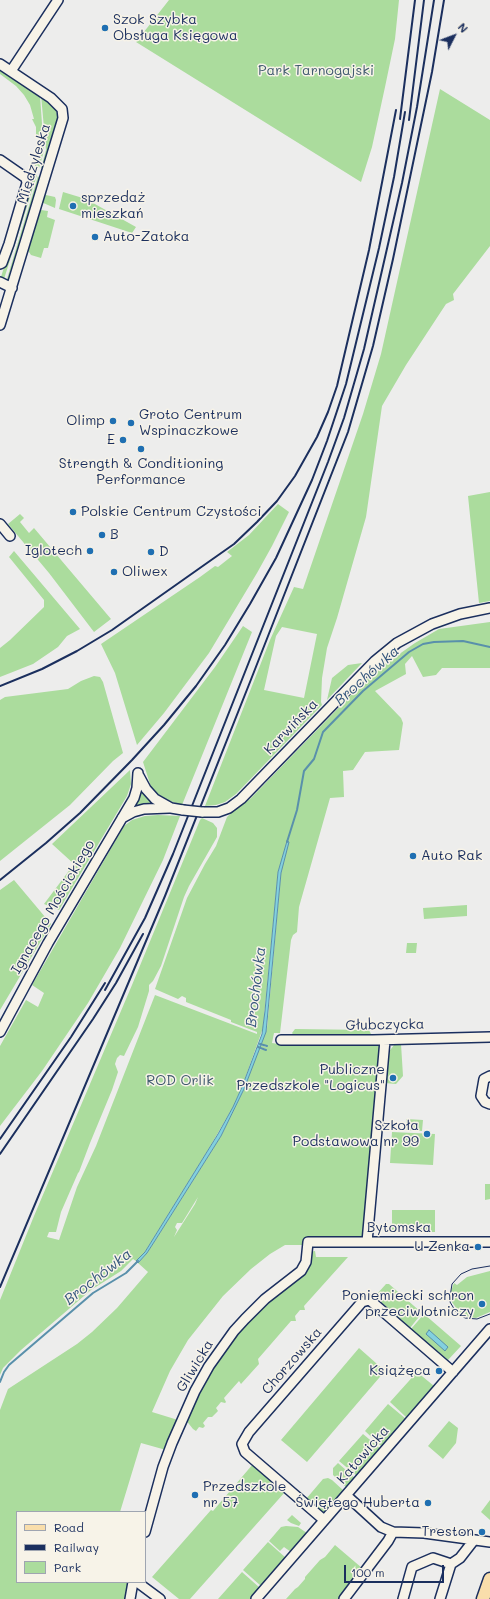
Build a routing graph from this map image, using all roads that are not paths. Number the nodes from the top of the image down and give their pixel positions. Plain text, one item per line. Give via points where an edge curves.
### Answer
1 (58, 0) edge
2 (0, 64) edge
3 (11, 71) junction
4 (0, 160) edge
5 (0, 264) edge
6 (0, 282) edge
7 (12, 288) junction
8 (0, 325) edge
9 (0, 524) edge
10 (10, 536) dead end
11 (490, 608) edge
12 (138, 773) joint
13 (171, 808) junction
14 (121, 819) junction
15 (0, 1032) edge
16 (490, 1037) edge
17 (281, 1040) dead end
18 (385, 1040) junction
19 (490, 1076) edge
20 (490, 1104) edge
21 (308, 1242) joint
22 (367, 1242) junction
23 (490, 1242) edge
24 (490, 1329) edge
25 (453, 1372) junction
26 (346, 1496) junction
27 (324, 1520) junction
28 (146, 1528) edge
29 (393, 1532) junction
30 (474, 1540) junction
31 (490, 1542) edge
32 (451, 1564) junction
33 (490, 1579) edge
34 (133, 1583) edge
35 (138, 1583) edge
36 (130, 1599) edge
37 (160, 1599) edge
38 (256, 1599) edge
39 (344, 1599) edge
40 (403, 1599) edge
41 (440, 1599) edge
42 (483, 1599) edge

1 - 3 street
2 - 3 street, Międzyleska
3 - 7 street, Międzyleska via 55,101 62,109 63,118
4 - 5 street, Międzyleska via 26,178 27,183 7,250
6 - 7 street
7 - 8 street, Międzyleska
9 - 10 street
11 - 13 street, Karwińska, bridge via 460,614 432,624 397,643 375,661 241,799 229,808 218,812 202,812
12 - 13 street, Karwińska via 149,793
12 - 14 street, Ignacego Mościckiego via 136,793
13 - 14 street via 139,810
14 - 15 street, Ignacego Mościckiego via 48,943
16 - 18 street, Głubczycka
17 - 18 street, Głubczycka
18 - 22 street
19 - 20 street via 484,1079 482,1096 485,1102
21 - 22 street, Bytomska
21 - 28 street, Gliwicka via 306,1262 301,1271 265,1299 234,1331 194,1391 163,1467
22 - 23 street, Bytomska
24 - 25 street, Katowicka
25 - 26 street, Katowicka
25 - 27 street, Chorzowska via 372,1302 362,1302 249,1432 242,1444 245,1452
26 - 27 street, Katowicka
26 - 29 street via 381,1527
27 - 38 street, Katowicka
29 - 30 street via 424,1533
29 - 39 street
30 - 31 street
30 - 32 street via 460,1558
32 - 40 street via 433,1558 412,1567
32 - 41 street
33 - 42 main road
34 - 36 street
35 - 37 street

